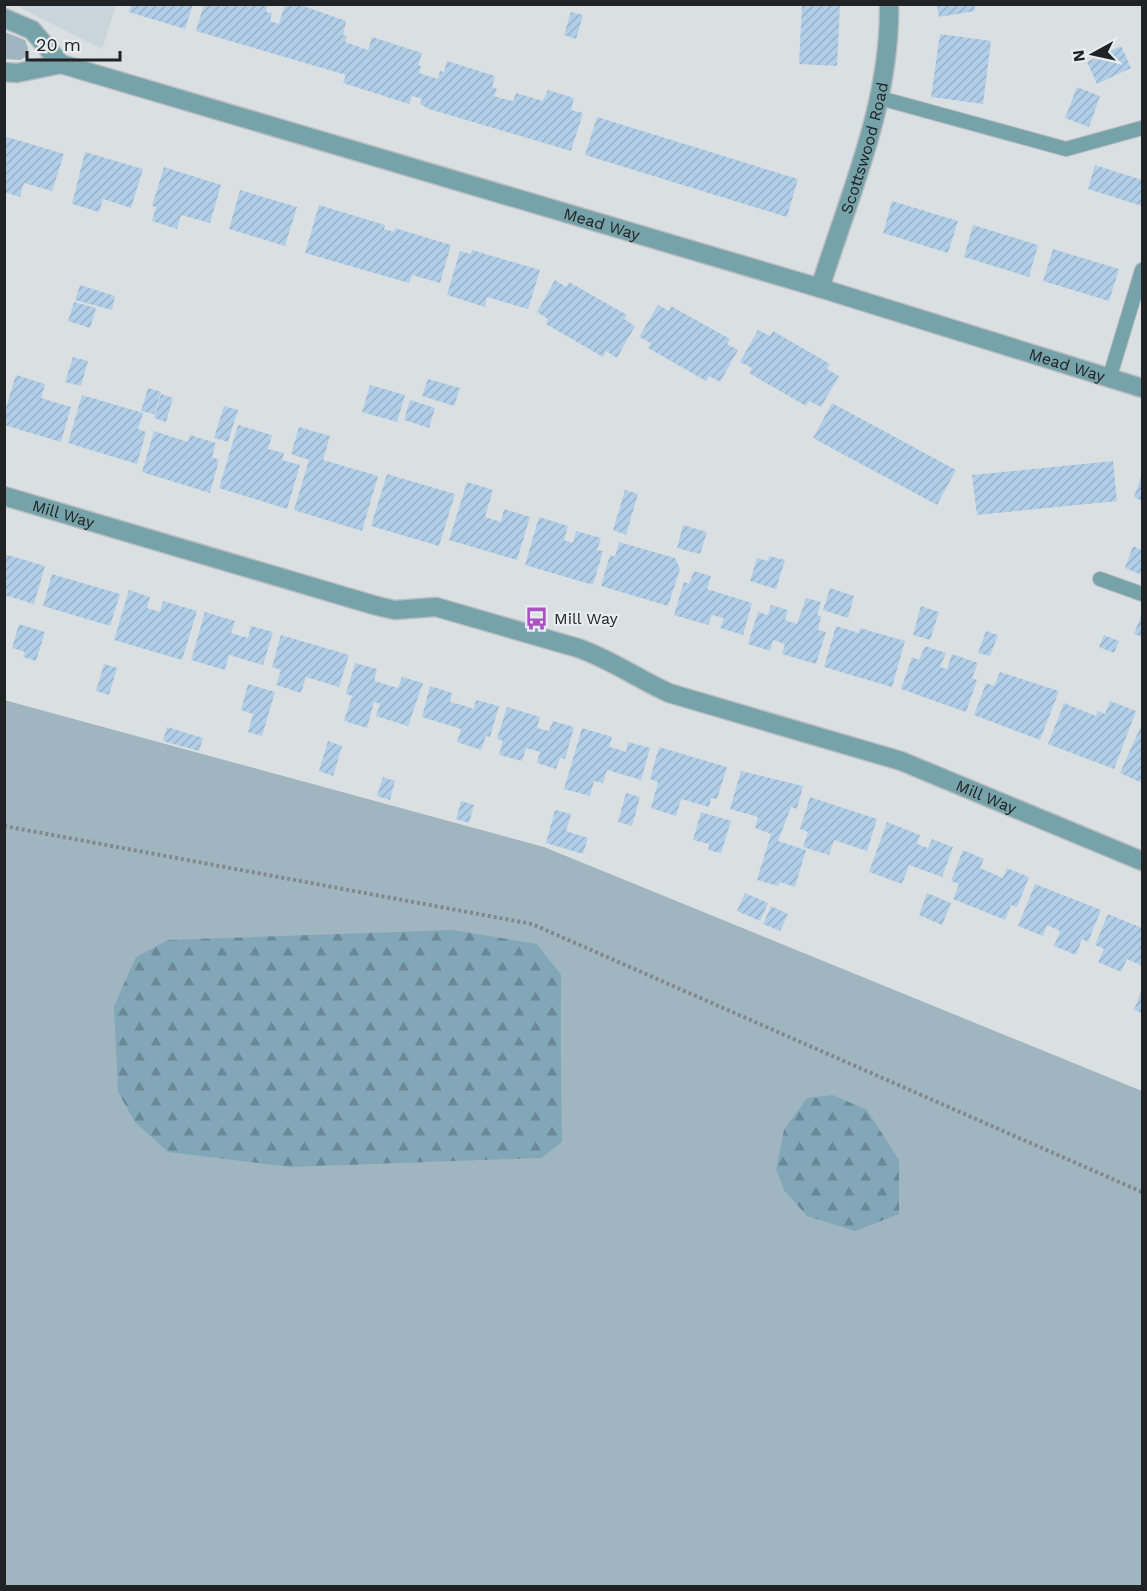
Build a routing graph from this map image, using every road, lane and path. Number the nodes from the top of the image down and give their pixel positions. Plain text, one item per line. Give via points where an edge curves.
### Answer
1 (889, 4) edge
2 (4, 18) edge
3 (62, 64) junction
4 (4, 72) edge
5 (880, 98) junction
6 (1143, 128) edge
7 (1143, 270) edge
8 (820, 288) junction
9 (1110, 376) junction
10 (1143, 388) edge
11 (4, 496) edge
12 (1100, 579) dead end
13 (1143, 594) edge
14 (4, 826) edge
15 (1143, 861) edge
16 (1143, 1192) edge

1 - 5 street, Scottswood Road via 889,39
2 - 3 street via 32,30
3 - 4 street, Mead Way
3 - 8 street, Mead Way
5 - 6 lane via 1066,149
5 - 8 street, Scottswood Road
7 - 9 lane
8 - 9 street, Mead Way
9 - 10 street, Mead Way
11 - 15 street, Mill Way via 377,606 395,610 436,607 578,648 669,693 900,761
12 - 13 lane
14 - 16 path via 532,924

